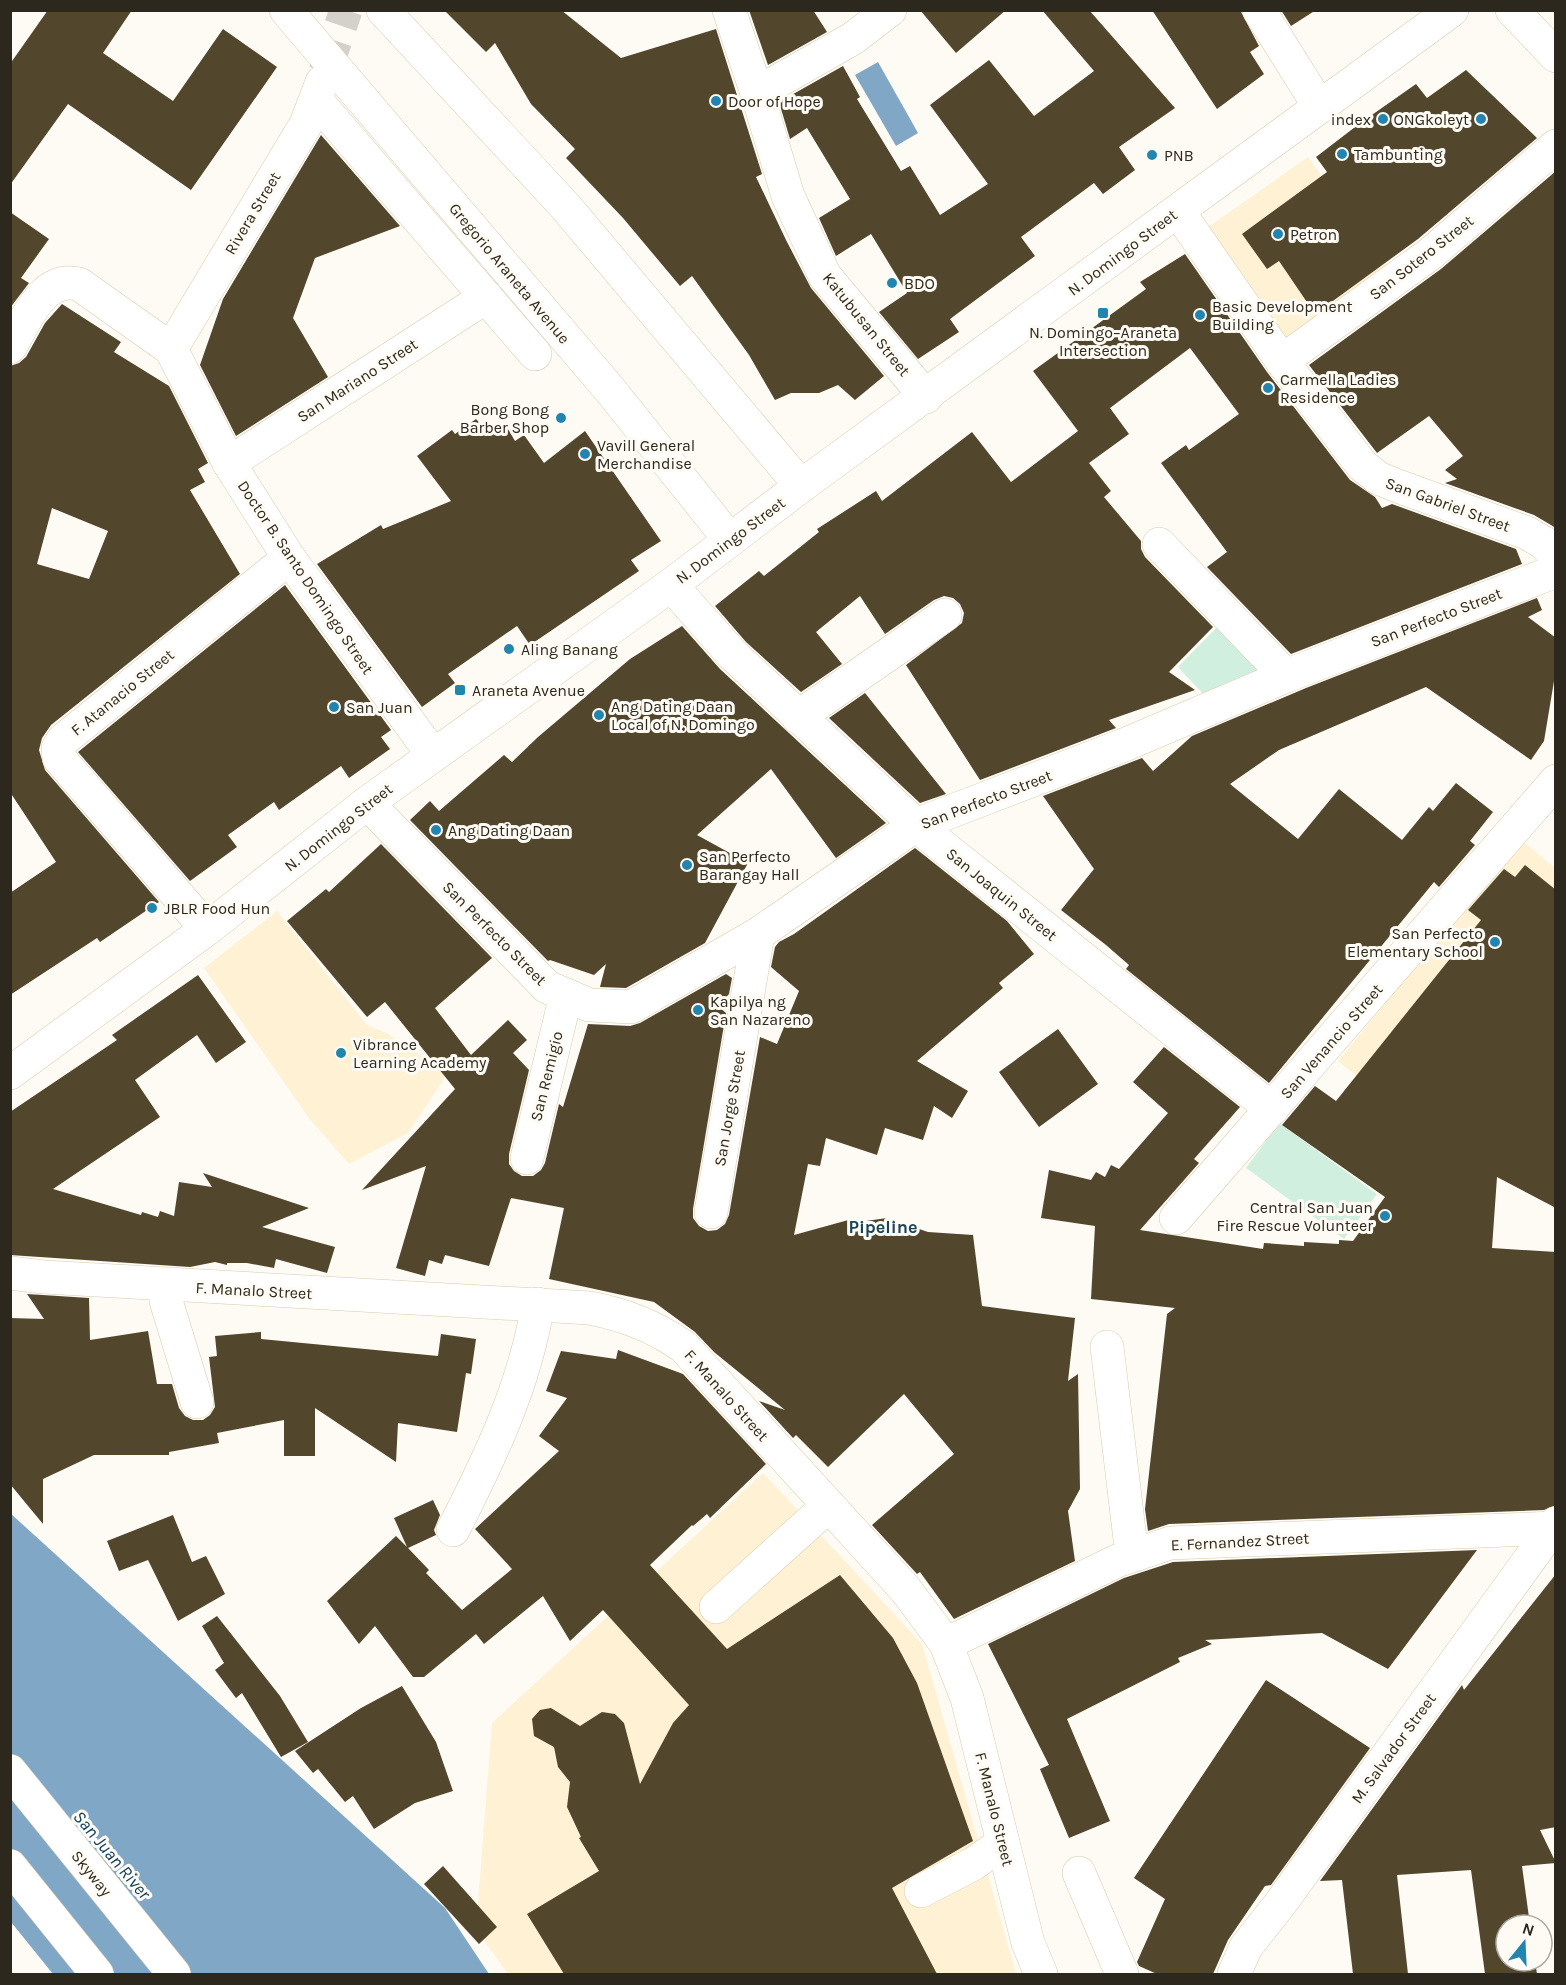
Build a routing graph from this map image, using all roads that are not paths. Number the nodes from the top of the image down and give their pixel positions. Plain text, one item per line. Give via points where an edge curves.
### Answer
1 (286, 10) edge
2 (383, 10) edge
3 (729, 10) edge
4 (890, 10) edge
5 (1259, 10) edge
6 (1452, 10) edge
7 (1512, 10) edge
8 (1556, 56) edge
9 (757, 93) junction
10 (1319, 106) junction
11 (1556, 146) edge
12 (1178, 211) junction
13 (486, 297) junction
14 (10, 347) edge
15 (171, 349) junction
16 (535, 354) dead end
17 (1282, 361) junction
18 (926, 397) junction
19 (229, 463) junction
20 (801, 486) junction
21 (730, 540) junction
22 (1159, 544) dead end
23 (1556, 557) edge
24 (289, 558) junction
25 (1556, 571) edge
26 (671, 585) junction
27 (945, 615) dead end
28 (1286, 676) junction
29 (798, 717) junction
30 (433, 755) junction
31 (1556, 781) edge
32 (367, 803) junction
33 (916, 825) junction
34 (207, 929) junction
35 (758, 934) junction
36 (566, 995) junction
37 (10, 1073) edge
38 (1272, 1109) junction
39 (527, 1158) dead end
40 (711, 1212) dead end
41 (1176, 1218) dead end
42 (10, 1273) edge
43 (167, 1285) junction
44 (538, 1304) junction
45 (1107, 1347) dead end
46 (198, 1402) dead end
47 (828, 1506) junction
48 (1555, 1526) edge
49 (453, 1530) dead end
50 (1134, 1553) junction
51 (716, 1608) dead end
52 (946, 1644) junction
53 (10, 1771) edge
54 (1003, 1843) junction
55 (10, 1866) edge
56 (1079, 1873) dead end
57 (921, 1891) dead end
58 (97, 1974) edge
59 (174, 1974) edge
60 (1041, 1974) edge
61 (1122, 1974) edge
62 (1234, 1974) edge

1 - 21 main road, Gregorio Araneta Avenue via 610,391
2 - 20 main road via 565,206
3 - 9 main road, Katubusan Street
4 - 9 main road via 852,39
5 - 10 main road
6 - 10 main road, N. Domingo Street
7 - 8 main road
9 - 18 main road, Katubusan Street via 788,196 825,276
10 - 12 main road, N. Domingo Street
11 - 17 main road, San Sotero Street via 1430,254
12 - 17 main road, San Gabriel Street
12 - 18 main road, N. Domingo Street
13 - 15 main road, Rivera Street via 320,86 306,124
13 - 16 main road
13 - 19 main road, San Mariano Street
14 - 15 main road, Doctor B. Santo Domingo Street via 43,294 59,283 79,284
15 - 19 main road, Doctor B. Santo Domingo Street
17 - 23 main road, San Gabriel Street via 1362,465 1378,478 1527,533 1544,543
18 - 20 main road, N. Domingo Street
19 - 24 main road, Doctor B. Santo Domingo Street
20 - 21 main road, N. Domingo Street
21 - 26 main road, N. Domingo Street
22 - 28 main road
24 - 30 main road, Doctor B. Santo Domingo Street
24 - 34 main road, F. Atanacio Street via 63,740 58,748 59,758
25 - 28 main road, San Perfecto Street
26 - 29 main road, San Joaquin Street via 733,655
26 - 30 main road, N. Domingo Street
27 - 29 main road
28 - 33 main road, San Perfecto Street via 1124,746
29 - 33 main road, San Joaquin Street
30 - 32 main road, N. Domingo Street
31 - 38 main road, San Venancio Street
32 - 34 main road, N. Domingo Street
32 - 36 main road, San Perfecto Street via 548,987
33 - 35 main road, San Perfecto Street
33 - 38 main road, San Joaquin Street
34 - 37 main road, N. Domingo Street
35 - 36 main road, San Perfecto Street via 631,1007 589,1005
35 - 40 main road, San Jorge Street
36 - 39 main road, San Remigio
38 - 41 main road, San Venancio Street
42 - 43 main road, F. Manalo Street
43 - 44 main road, F. Manalo Street
43 - 46 main road via 166,1301
44 - 47 main road, F. Manalo Street via 590,1308 626,1316 684,1347
44 - 49 main road via 532,1337 506,1419
45 - 50 main road
47 - 51 main road
47 - 52 main road, F. Manalo Street via 906,1590
48 - 50 main road, E. Fernandez Street via 1190,1541
48 - 62 main road, M. Salvador Street via 1246,1947
50 - 52 main road, E. Fernandez Street
52 - 54 main road, F. Manalo Street via 967,1698
53 - 59 main road, Skyway
54 - 57 main road
54 - 60 main road, F. Manalo Street via 1028,1943
55 - 58 main road
56 - 61 main road

